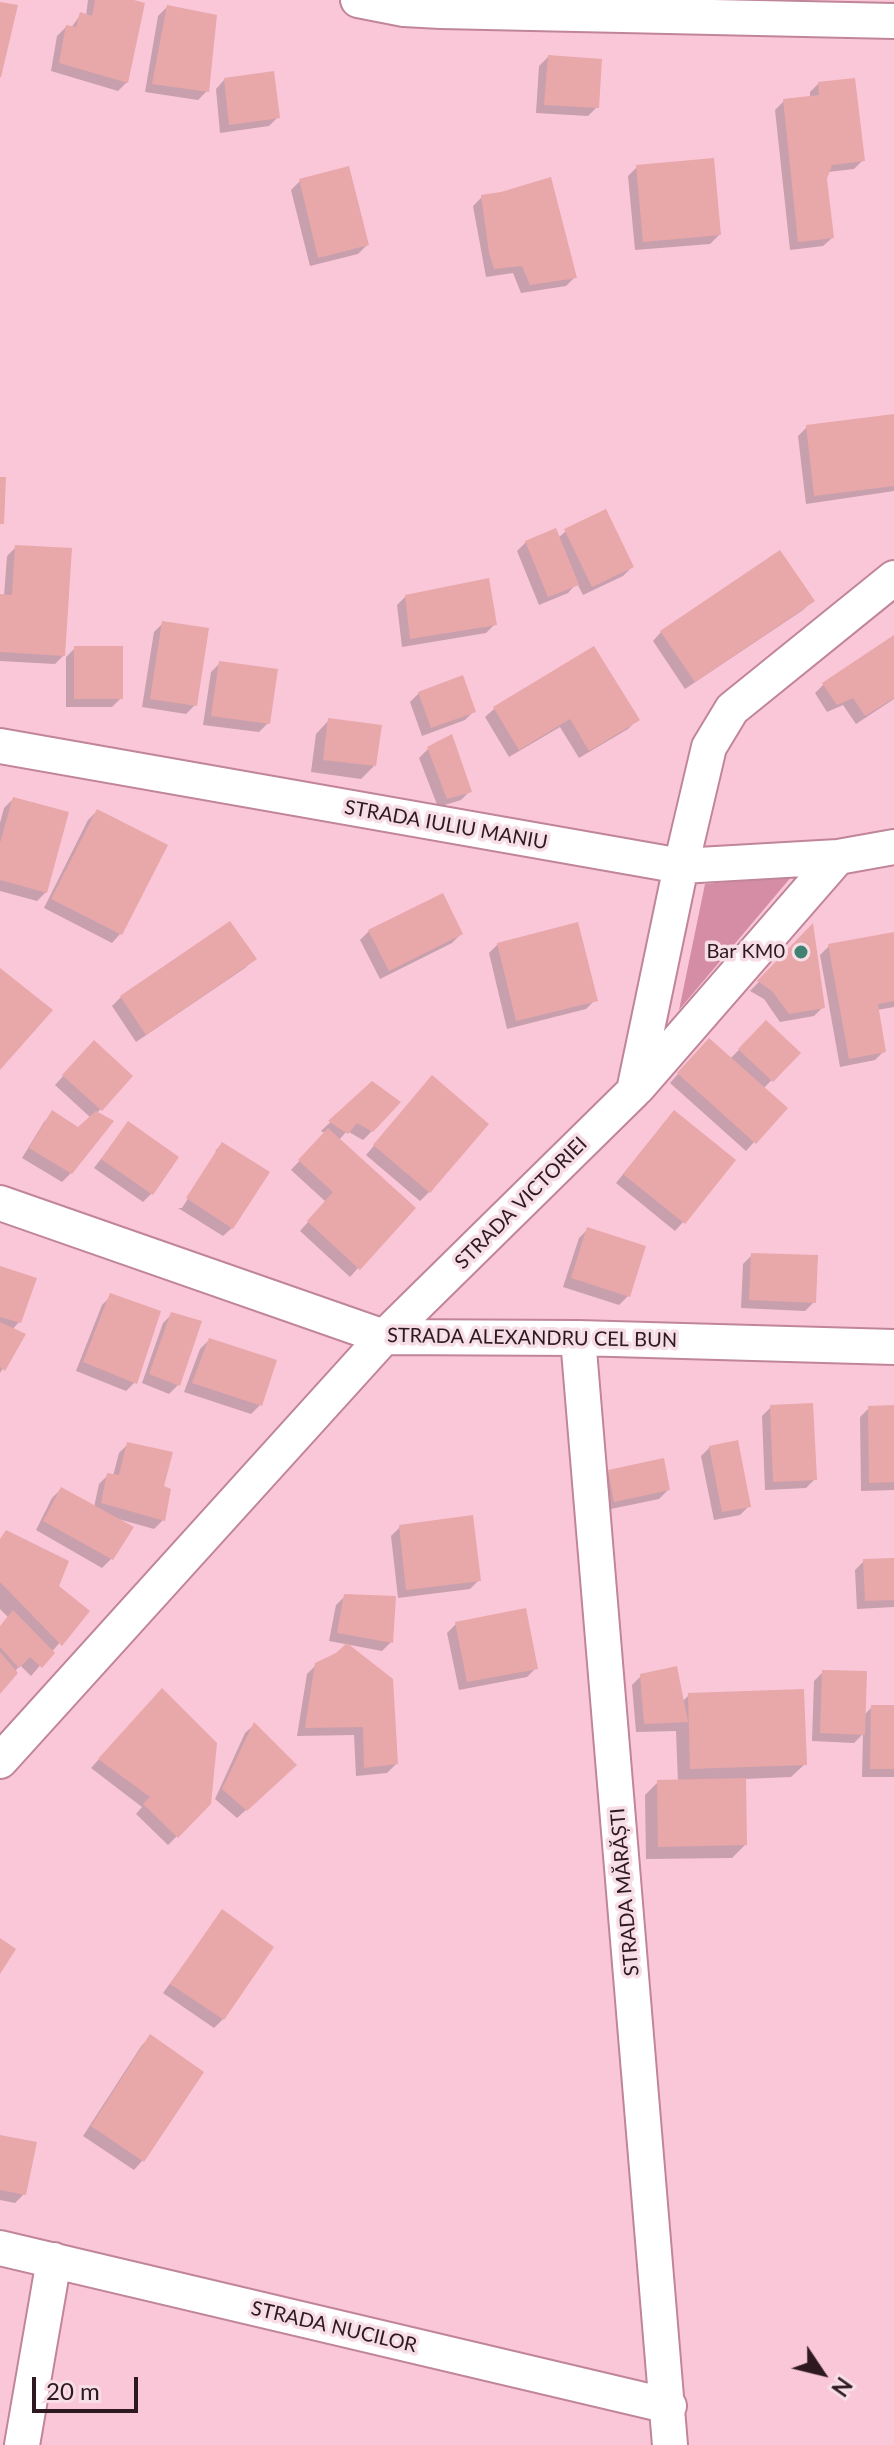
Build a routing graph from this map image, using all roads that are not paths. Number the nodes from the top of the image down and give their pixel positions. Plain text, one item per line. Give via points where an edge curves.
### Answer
1 (358, 0) edge
2 (894, 21) edge
3 (894, 578) edge
4 (0, 746) edge
5 (894, 847) edge
6 (838, 857) junction
7 (681, 866) junction
8 (634, 1091) junction
9 (0, 1203) edge
10 (384, 1337) junction
11 (578, 1338) junction
12 (894, 1347) edge
13 (0, 1761) edge
14 (0, 2248) edge
15 (54, 2260) junction
16 (669, 2406) junction
17 (22, 2445) edge
18 (670, 2445) edge

1 - 2 street via 441,11
3 - 7 street via 732,709 709,747
4 - 7 street, STRADA IULIU MANIU
5 - 6 street, STRADA IULIU MANIU
6 - 7 street, STRADA IULIU MANIU
6 - 8 street, STRADA VICTORIEI
7 - 8 street
8 - 10 street, STRADA VICTORIEI
9 - 10 street, STRADA ALEXANDRU CEL BUN
10 - 11 street, STRADA ALEXANDRU CEL BUN
10 - 13 street, STRADA VICTORIEI
11 - 12 street, STRADA ALEXANDRU CEL BUN
11 - 16 street, STRADA MĂRĂȘTI
14 - 15 street, STRADA NUCILOR
15 - 16 street, STRADA NUCILOR
15 - 17 street
16 - 18 street, STRADA MĂRĂȘTI

